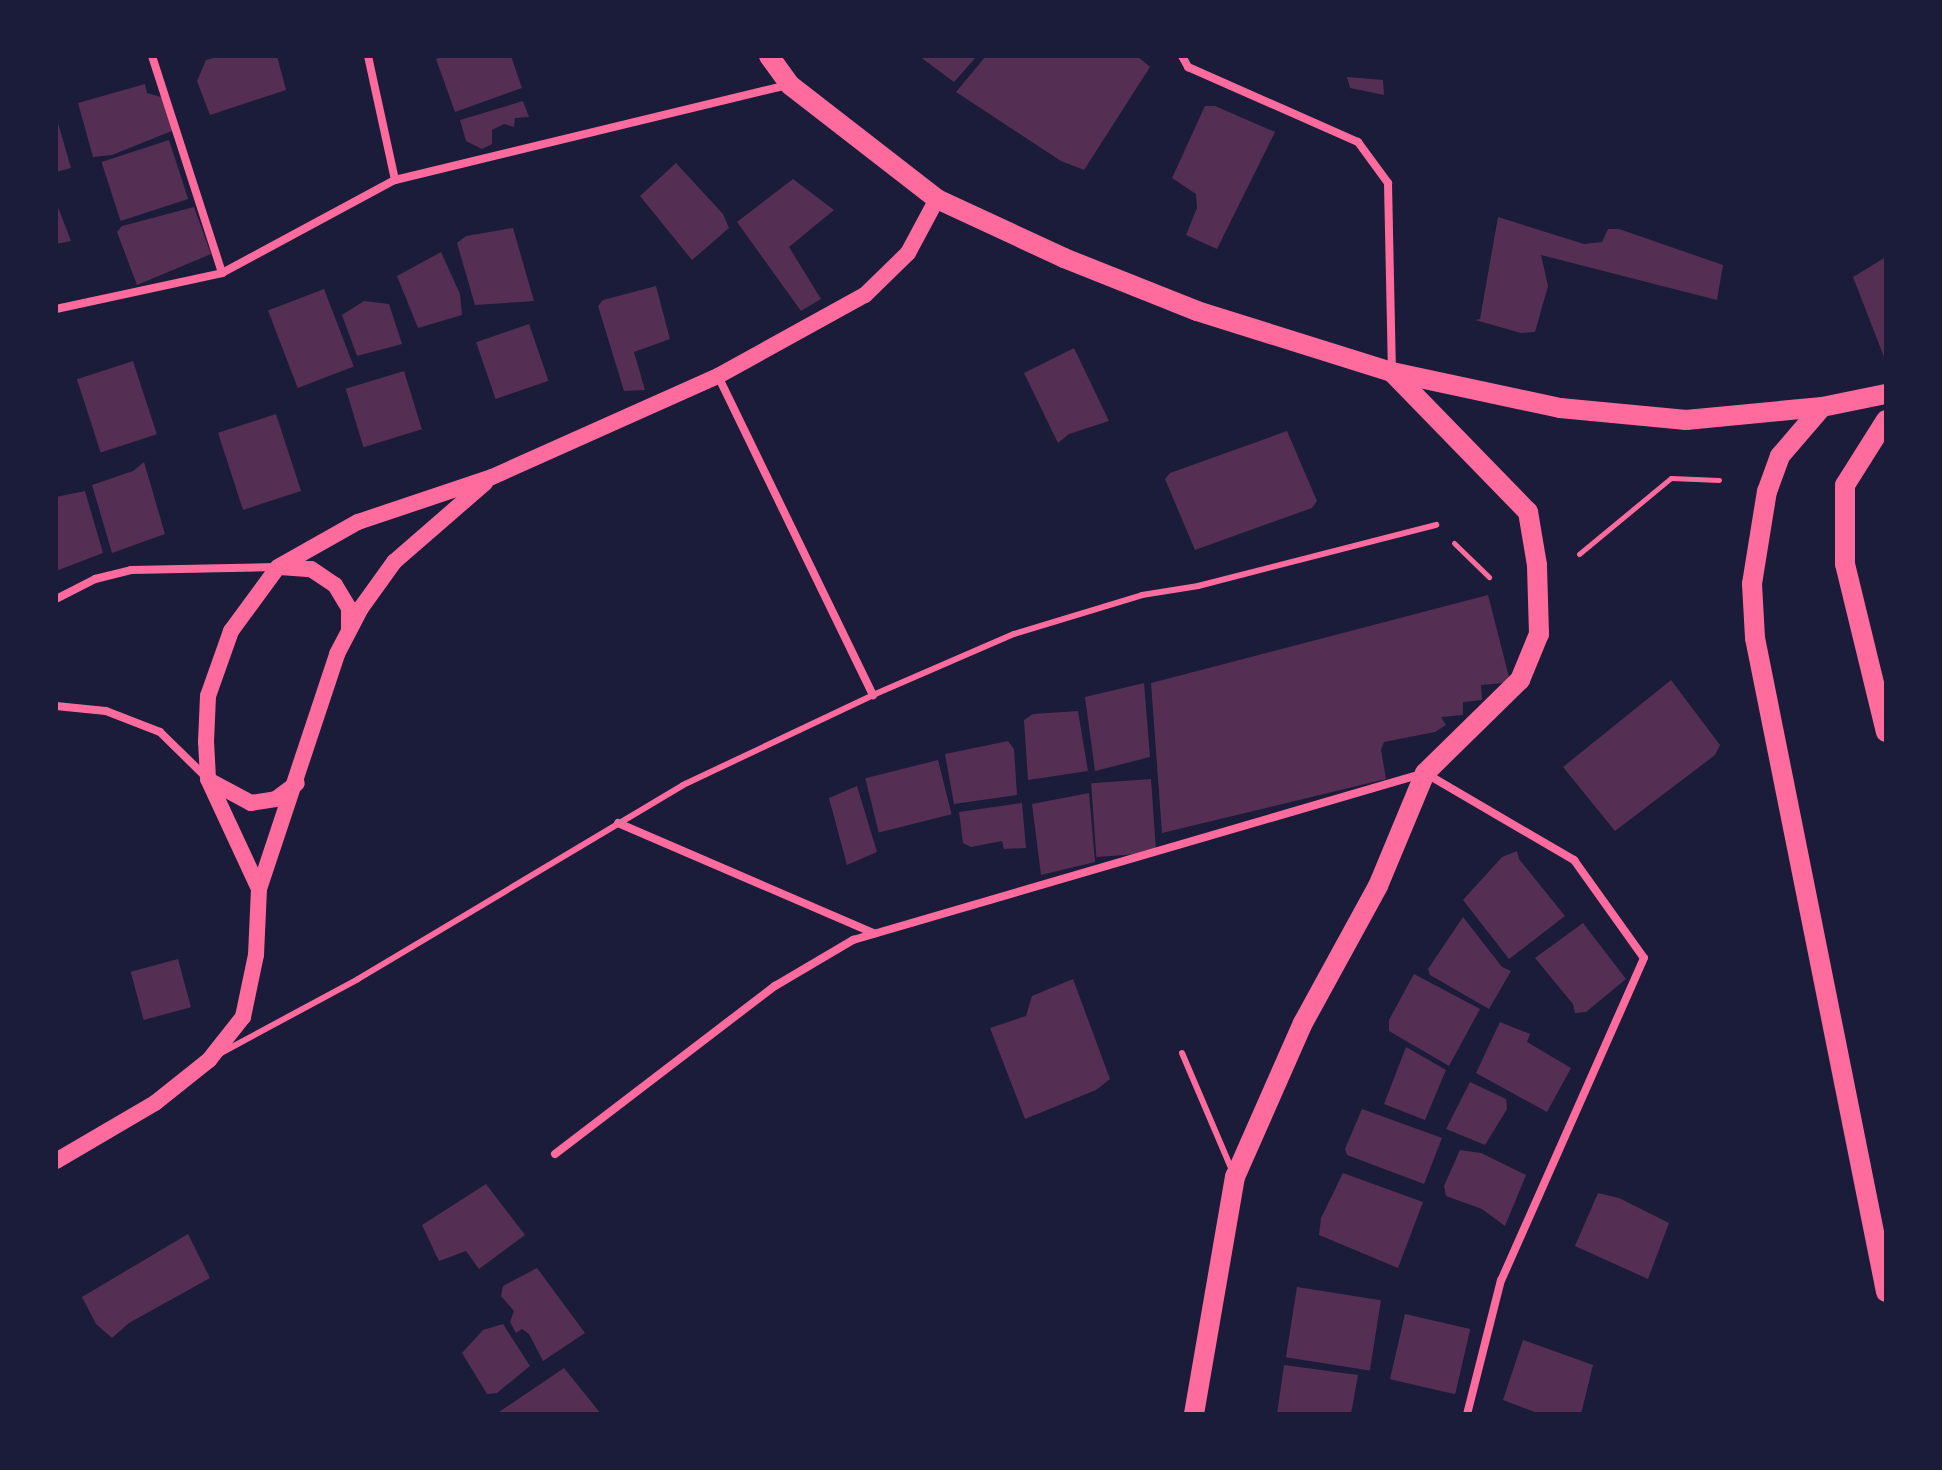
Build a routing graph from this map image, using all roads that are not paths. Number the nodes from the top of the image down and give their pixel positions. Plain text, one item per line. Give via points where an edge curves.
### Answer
1 (152, 56) edge
2 (368, 56) edge
3 (769, 56) edge
4 (1182, 56) edge
5 (790, 85) junction
6 (395, 180) junction
7 (937, 199) junction
8 (222, 273) junction
9 (56, 309) edge
10 (1392, 372) junction
11 (718, 376) junction
12 (1886, 394) edge
13 (1822, 407) junction
14 (1886, 420) edge
15 (492, 477) junction
16 (1436, 525) road end
17 (278, 567) junction
18 (56, 599) edge
19 (349, 631) junction
20 (873, 695) junction
21 (56, 706) edge
22 (1886, 732) edge
23 (1425, 773) junction
24 (208, 779) junction
25 (297, 783) junction
26 (618, 823) junction
27 (259, 889) junction
28 (874, 933) junction
29 (1182, 1053) dead end
30 (209, 1060) junction
31 (555, 1154) dead end
32 (56, 1161) edge
33 (1235, 1177) junction
34 (1886, 1292) edge
35 (1194, 1414) edge
36 (1467, 1414) edge

1 - 8 street
2 - 6 street
3 - 5 main road
4 - 10 street via 1188,67 1358,142 1388,183
5 - 6 street
5 - 7 main road
6 - 8 street
7 - 10 main road via 1197,311
7 - 11 main road via 908,253 865,295
8 - 9 street
10 - 13 main road via 1560,408 1624,415 1686,420
10 - 23 main road via 1528,512 1537,565 1539,634 1520,680
11 - 15 main road
11 - 20 street
12 - 13 main road
13 - 34 main road via 1780,456 1767,491 1752,584 1755,638
14 - 22 main road via 1845,485 1845,564
15 - 17 main road via 358,522
15 - 19 main road via 394,562
16 - 20 lane via 1198,586 1142,595 1014,634
17 - 18 street via 131,570 95,579
17 - 19 main road via 311,569 335,585 349,608
17 - 24 main road via 231,631 208,696
19 - 25 main road via 315,712
20 - 26 lane via 683,785
21 - 24 street via 106,711 160,732
23 - 28 street
23 - 33 main road via 1378,886 1303,1023
23 - 36 street via 1574,860 1644,958 1501,1280
24 - 25 main road via 251,803 276,799
24 - 27 main road
25 - 27 main road
26 - 28 street
26 - 30 lane via 358,979
27 - 30 main road via 249,997 243,1017
28 - 31 street via 775,986
29 - 33 lane
30 - 32 main road via 155,1103
33 - 35 main road

